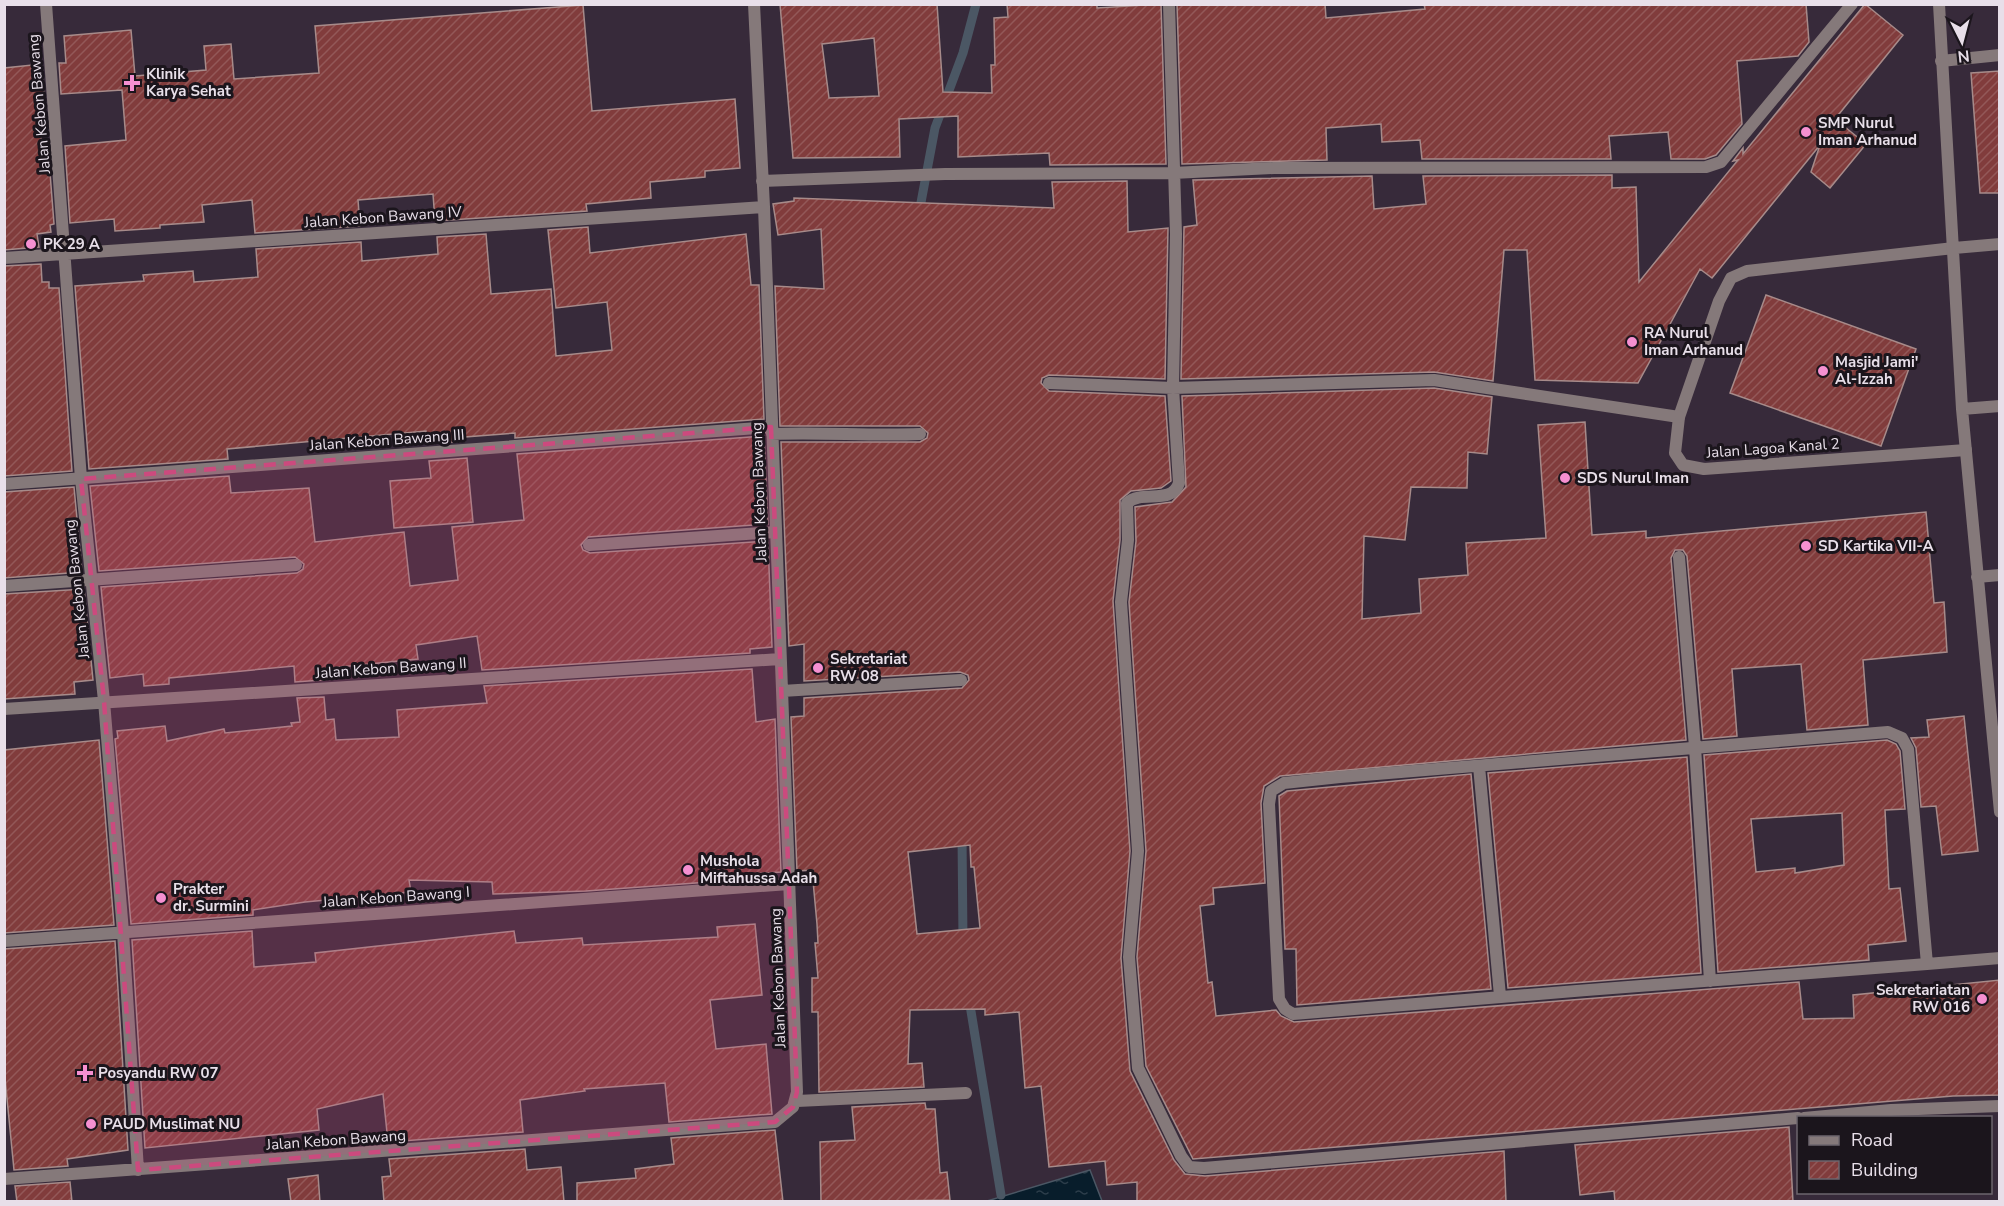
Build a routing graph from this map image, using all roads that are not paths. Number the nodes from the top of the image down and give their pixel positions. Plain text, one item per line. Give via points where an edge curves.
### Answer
1 (46, 4) edge
2 (754, 4) edge
3 (1169, 4) edge
4 (1852, 4) edge
5 (1939, 4) edge
6 (2000, 55) edge
7 (1941, 61) junction
8 (1173, 172) junction
9 (762, 181) junction
10 (764, 207) junction
11 (2000, 243) edge
12 (1954, 248) junction
13 (66, 253) junction
14 (4, 258) edge
15 (1049, 383) dead end
16 (1173, 388) junction
17 (2000, 406) edge
18 (1962, 409) junction
19 (1679, 417) junction
20 (772, 430) junction
21 (920, 434) dead end
22 (1966, 450) junction
23 (81, 479) junction
24 (4, 484) edge
25 (775, 532) junction
26 (589, 545) dead end
27 (1679, 557) dead end
28 (296, 565) dead end
29 (2000, 575) edge
30 (1977, 577) junction
31 (91, 582) junction
32 (4, 586) edge
33 (780, 659) junction
34 (961, 680) dead end
35 (782, 691) junction
36 (104, 701) junction
37 (4, 709) edge
38 (1996, 739) edge
39 (1695, 747) junction
40 (1479, 766) junction
41 (2000, 812) edge
42 (789, 884) junction
43 (123, 932) junction
44 (4, 941) edge
45 (2000, 958) edge
46 (1927, 964) junction
47 (1710, 981) junction
48 (1500, 996) junction
49 (966, 1093) dead end
50 (797, 1101) junction
51 (2000, 1106) edge
52 (1826, 1116) edge
53 (1797, 1118) edge
54 (138, 1170) junction
55 (4, 1179) edge

1 - 13 street, Jalan Kebon Bawang
2 - 9 street, Jalan Kebon Bawang
3 - 8 street
4 - 8 street via 1721,162 1706,167 1275,168
5 - 7 street
6 - 7 street
7 - 12 street
8 - 9 street
8 - 16 street
9 - 10 street, Jalan Kebon Bawang
10 - 13 street, Jalan Kebon Bawang IV
10 - 20 street, Jalan Kebon Bawang
11 - 12 street, Jalan Lagoa Kanal 2
12 - 18 street
12 - 19 street, Jalan Lagoa Kanal 2 via 1747,271 1731,278 1719,301
13 - 14 street, Jalan Kebon Bawang IV
13 - 23 street, Jalan Kebon Bawang
15 - 16 street
16 - 19 street via 1434,380
16 - 53 street via 1179,483 1169,495 1133,498 1127,503 1128,540 1121,602 1138,851 1129,957 1138,1068 1189,1167
17 - 18 street
18 - 22 street
19 - 22 street, Jalan Lagoa Kanal 2 via 1675,453 1683,465 1704,469
20 - 21 street, Jalan Kebon Bawang III via 860,436
20 - 23 street, Jalan Kebon Bawang III
20 - 25 street, Jalan Kebon Bawang
22 - 30 street
23 - 24 street, Jalan Kebon Bawang III
23 - 31 street, Jalan Kebon Bawang
25 - 26 street
25 - 33 street, Jalan Kebon Bawang
27 - 39 street
28 - 31 street
29 - 30 street
30 - 38 street
31 - 32 street
31 - 36 street, Jalan Kebon Bawang
33 - 35 street, Jalan Kebon Bawang
33 - 36 street, Jalan Kebon Bawang II
34 - 35 street
35 - 42 street, Jalan Kebon Bawang
36 - 37 street, Jalan Kebon Bawang II
36 - 43 street, Jalan Kebon Bawang
38 - 41 street
39 - 40 street
39 - 46 street via 1888,732 1902,738 1908,749
39 - 47 street
40 - 48 street
40 - 48 street via 1284,783 1271,791 1279,999 1293,1014
42 - 43 street, Jalan Kebon Bawang I
42 - 50 street, Jalan Kebon Bawang
43 - 44 street, Jalan Kebon Bawang I
43 - 54 street, Jalan Kebon Bawang
45 - 46 street
46 - 47 street
47 - 48 street
49 - 50 street
50 - 54 street, Jalan Kebon Bawang via 775,1122
51 - 52 street
54 - 55 street, Jalan Kebon Bawang

